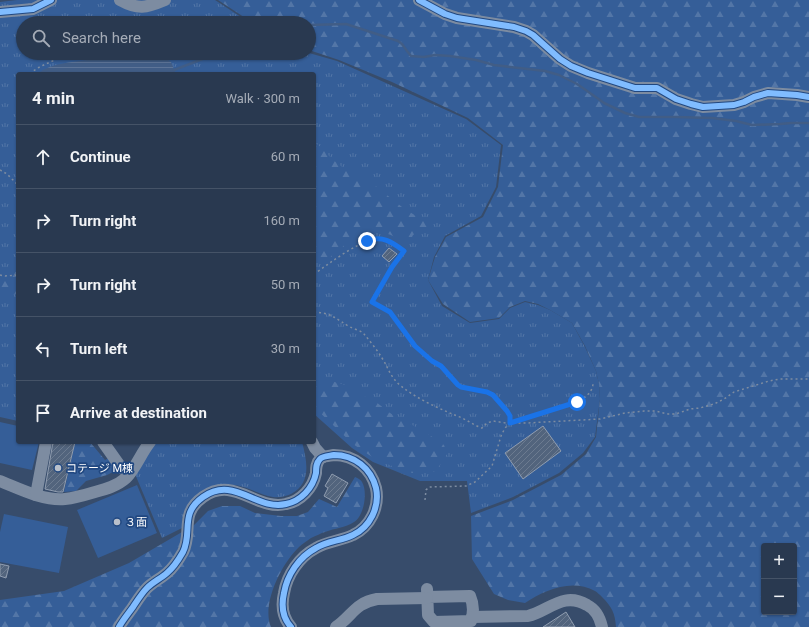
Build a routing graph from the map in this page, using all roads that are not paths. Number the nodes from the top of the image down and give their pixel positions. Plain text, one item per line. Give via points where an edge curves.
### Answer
1 (51, 0) edge
2 (120, 0) edge
3 (164, 0) edge
4 (419, 0) edge
5 (0, 12) edge
6 (809, 97) edge
7 (46, 444) edge
8 (104, 444) edge
9 (149, 444) edge
10 (313, 444) edge
11 (323, 457) junction
12 (129, 474) junction
13 (0, 481) edge
14 (36, 495) junction
15 (427, 595) junction
16 (472, 617) junction
17 (119, 627) edge
18 (291, 627) edge
19 (336, 627) edge
20 (602, 627) edge

1 - 5 street via 33,8
2 - 3 street via 141,7 148,7
4 - 6 street via 457,18 526,31 571,66 588,73 635,88 657,88 703,107 734,105 768,93
7 - 14 street
8 - 12 street
9 - 12 street
10 - 11 street
11 - 17 street via 317,464 311,486 303,496 292,502 279,505 266,503 228,490 212,492 199,500 188,518 186,544 178,560 167,573 144,591
11 - 18 street via 346,457 366,468 376,489 376,505 371,519 360,531 317,547 296,565 287,583 282,602 283,614
12 - 14 street via 113,486 71,498 51,499
13 - 14 street
15 - 16 street via 470,596 474,606
15 - 16 street via 428,615 434,622 471,621
15 - 19 street via 371,600 356,608
16 - 20 street via 528,616 556,603 570,600 593,609

